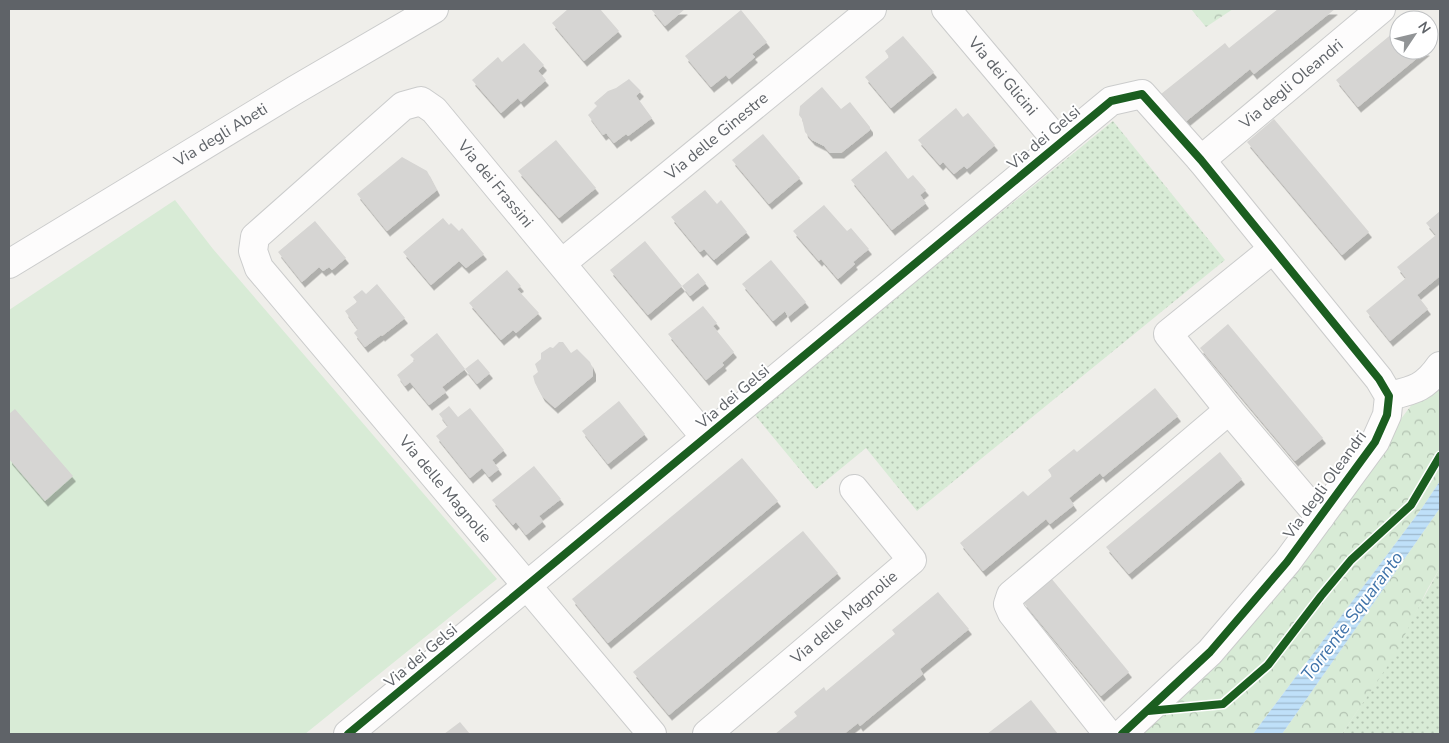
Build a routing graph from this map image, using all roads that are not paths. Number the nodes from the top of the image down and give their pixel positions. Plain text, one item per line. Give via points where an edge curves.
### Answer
1 (434, 9) edge
2 (872, 9) edge
3 (946, 9) edge
4 (1381, 9) edge
5 (1059, 143) junction
6 (1201, 160) junction
7 (255, 237) joint
8 (1273, 249) junction
9 (9, 264) edge
10 (562, 264) junction
11 (1440, 366) edge
12 (1389, 396) junction
13 (1229, 410) junction
14 (706, 437) junction
15 (854, 489) dead end
16 (1320, 517) junction
17 (527, 585) junction
18 (348, 734) edge
19 (652, 734) edge
20 (707, 734) edge
21 (1108, 734) edge
22 (1122, 734) edge

1 - 9 street, Via degli Abeti
2 - 10 street, Via delle Ginestre
3 - 5 street, Via dei Glicini
4 - 6 street, Via degli Oleandri
5 - 6 street, Via dei Gelsi via 1111,101 1142,94
5 - 14 street, Via dei Gelsi
6 - 8 street
7 - 10 street, Via dei Frassini via 404,106 421,101 434,110
7 - 17 street, Via delle Magnolie via 253,251 258,268
8 - 12 street via 1379,379
8 - 13 street via 1168,334
10 - 14 street, Via dei Frassini
11 - 12 street via 1433,377 1418,388
12 - 16 street, Via degli Oleandri via 1387,415 1375,442
13 - 16 street
13 - 21 street via 1011,594 1008,604 1012,614
14 - 17 street, Via dei Gelsi
15 - 20 street, Via delle Magnolie via 912,560
16 - 22 street, Via degli Oleandri via 1287,562 1210,652
17 - 18 street, Via dei Gelsi
17 - 19 street, Via delle Magnolie

